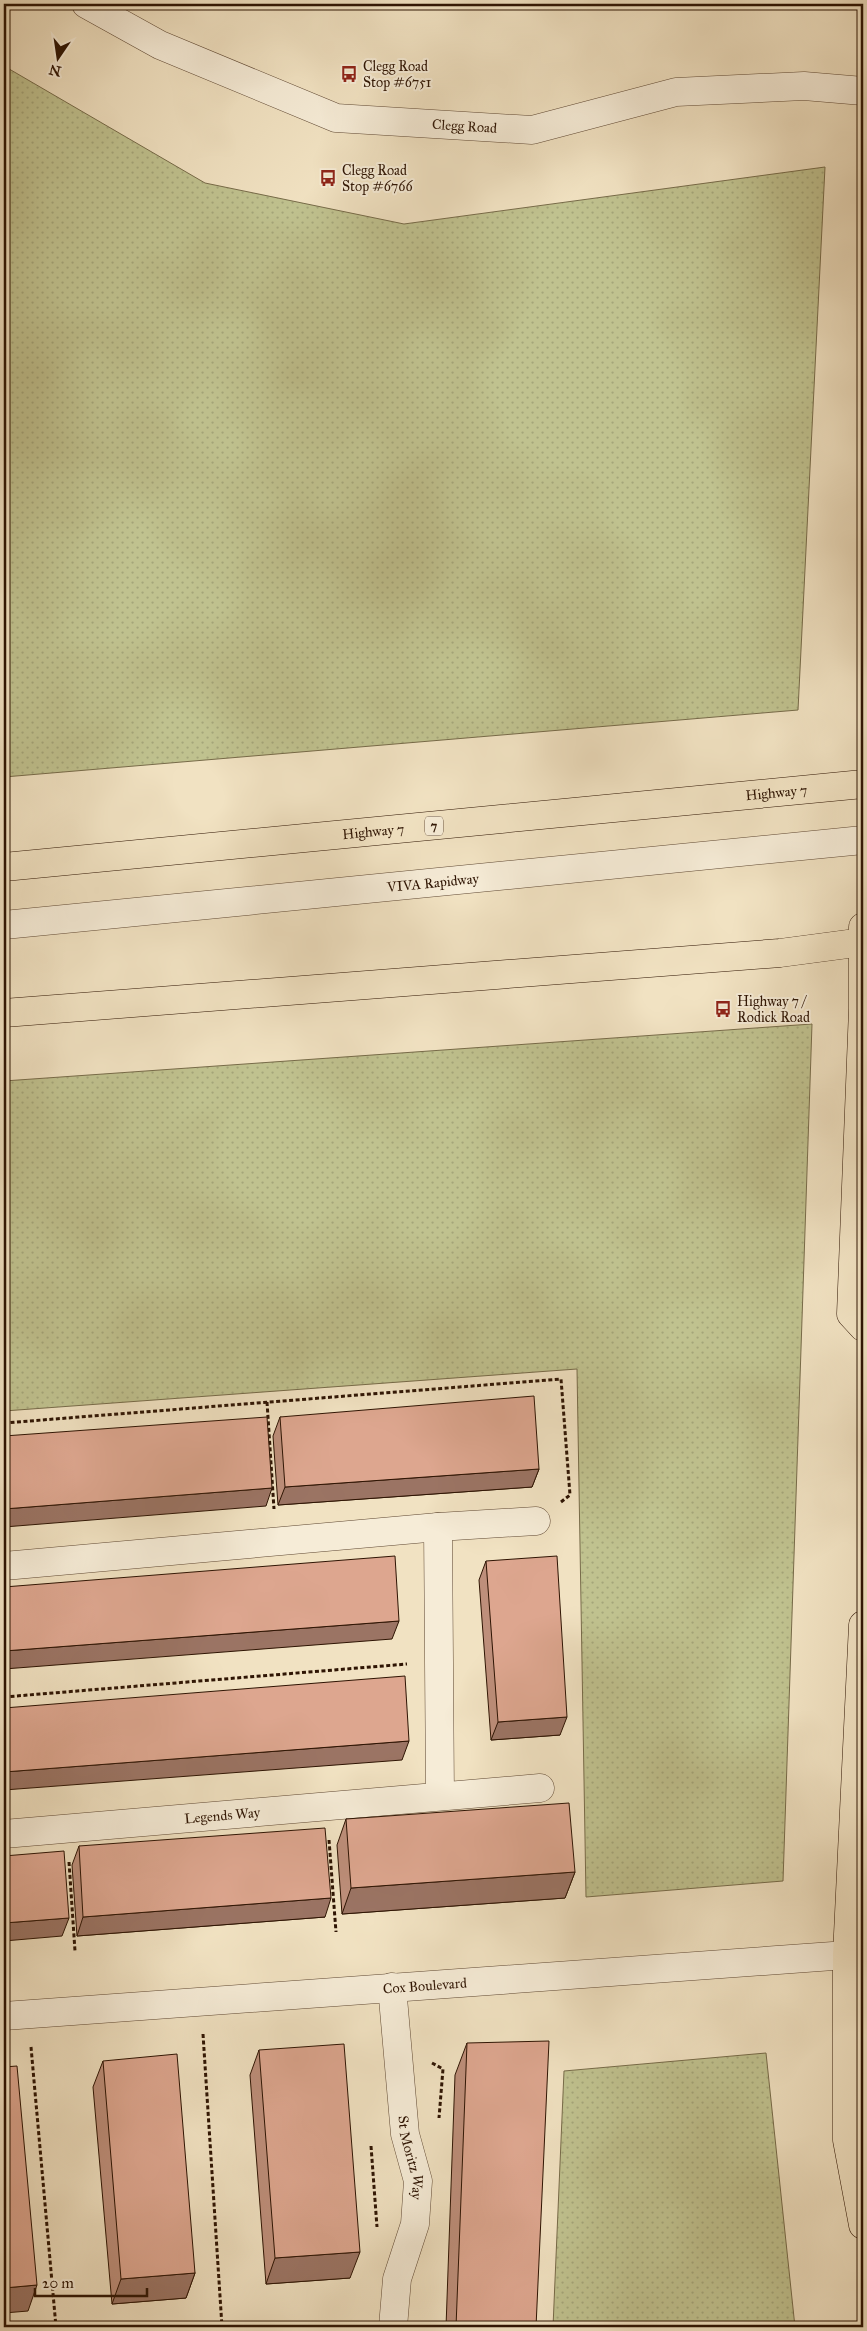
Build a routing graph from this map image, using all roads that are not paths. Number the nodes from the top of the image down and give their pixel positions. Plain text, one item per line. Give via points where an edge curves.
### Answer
1 (86, 4) edge
2 (863, 91) edge
3 (863, 784) edge
4 (863, 840) edge
5 (4, 867) edge
6 (4, 925) edge
7 (863, 937) edge
8 (4, 1013) edge
9 (863, 1327) edge
10 (536, 1521) road end
11 (438, 1527) junction
12 (4, 1566) edge
13 (863, 1625) edge
14 (540, 1788) dead end
15 (440, 1796) junction
16 (4, 1834) edge
17 (847, 1955) junction
18 (392, 1988) junction
19 (4, 2016) edge
20 (863, 2225) edge
21 (393, 2327) edge

1 - 2 street, Clegg Road via 160,45 336,118 532,130 676,92 804,86
3 - 5 main road, Highway 7 / 7
4 - 6 street, VIVA Rapidway
7 - 8 main road via 780,953
7 - 9 main road via 850,1314
10 - 11 street
11 - 12 street
11 - 15 street
13 - 17 main road
14 - 15 street, Legends Way
15 - 16 street, Legends Way
17 - 18 street, Cox Boulevard
17 - 20 main road via 847,2140
18 - 19 street, Cox Boulevard
18 - 21 street, St Moritz Way via 405,2134 418,2181 415,2224 397,2280

